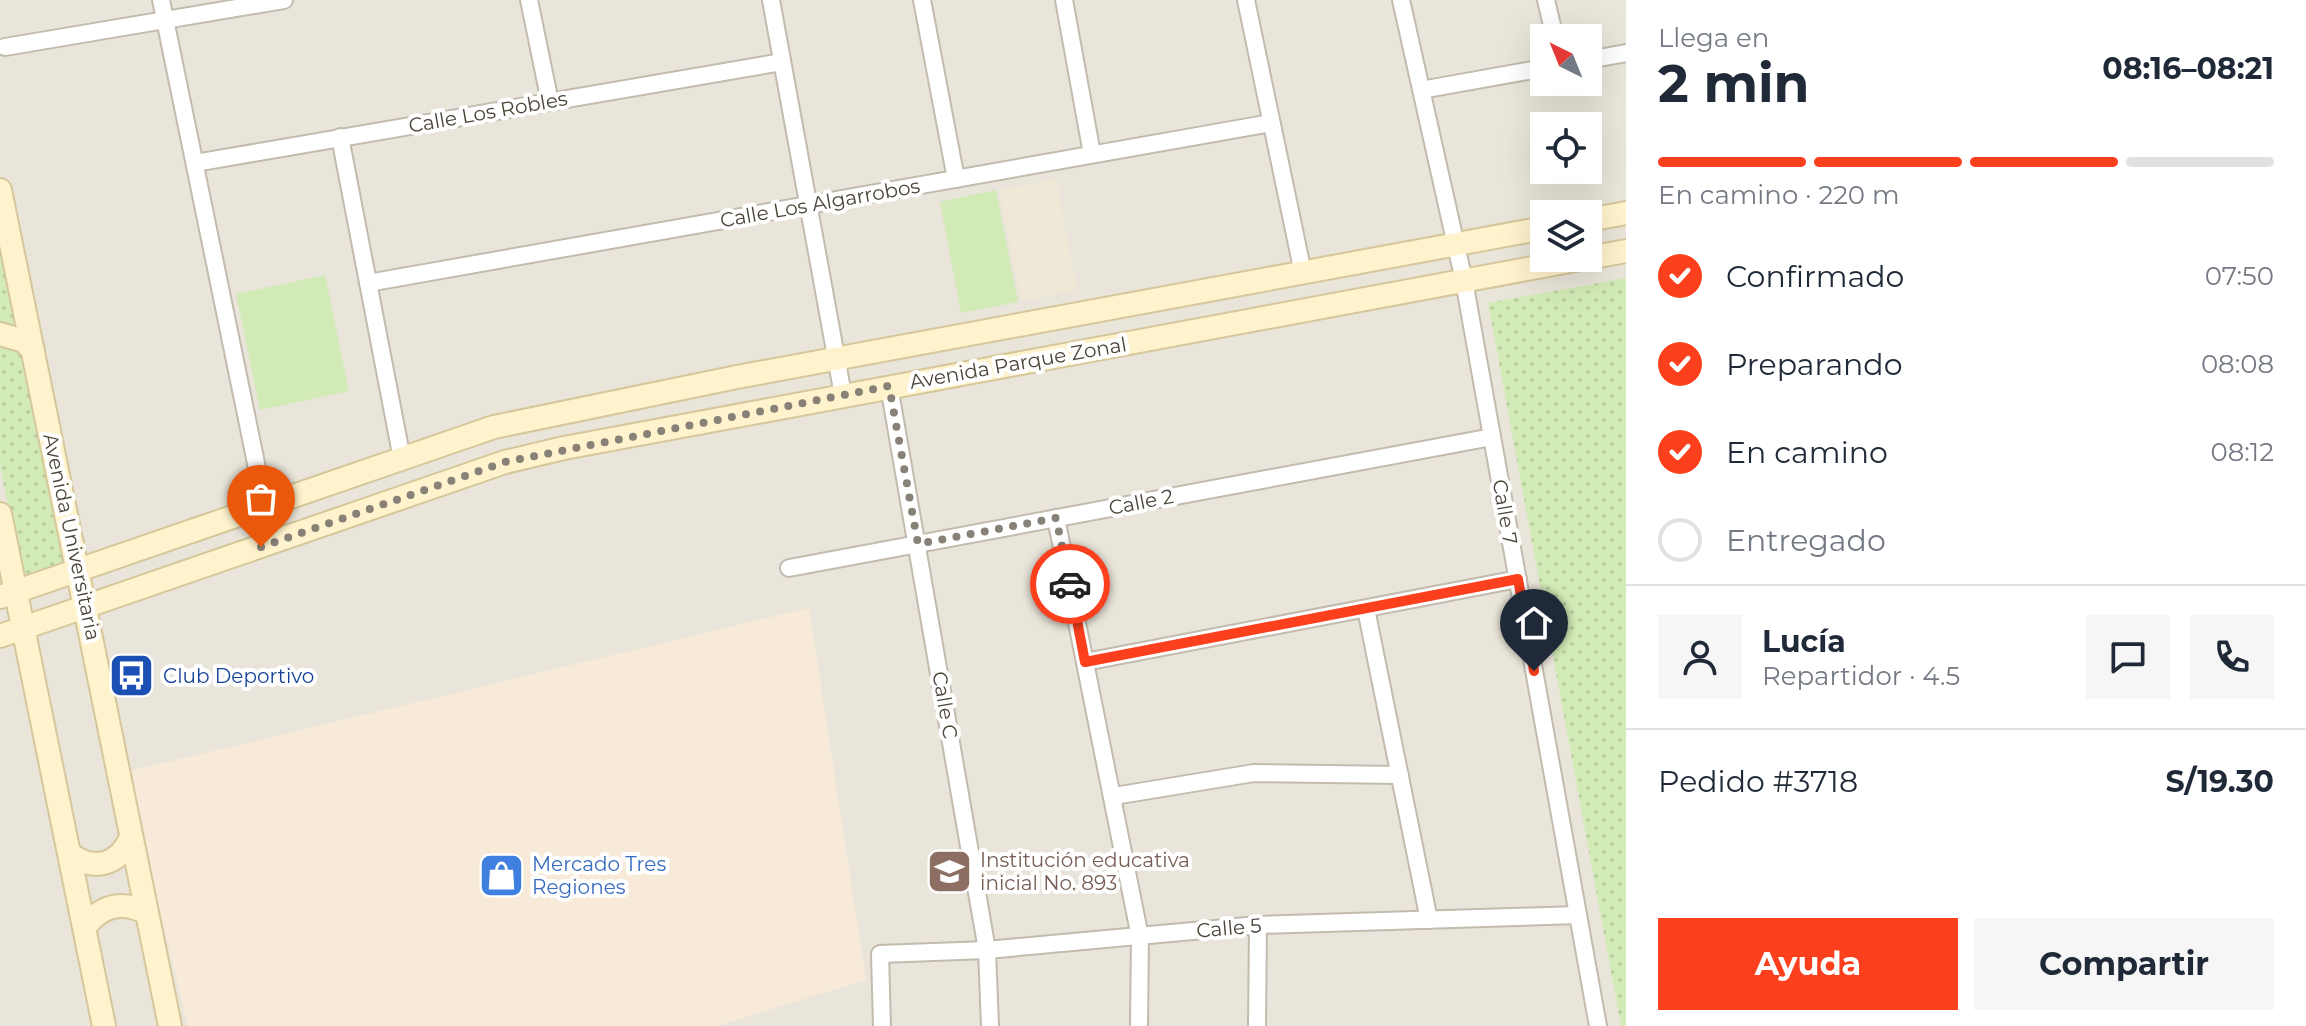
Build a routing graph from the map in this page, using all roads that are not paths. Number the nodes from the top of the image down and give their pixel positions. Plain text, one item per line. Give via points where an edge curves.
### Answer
1 (161, 0) edge
2 (284, 0) edge
3 (529, 0) edge
4 (771, 0) edge
5 (922, 0) edge
6 (1064, 0) edge
7 (1246, 0) edge
8 (1401, 0) edge
9 (1546, 0) edge
10 (165, 20) junction
11 (1552, 24) edge
12 (5, 47) dead end
13 (1626, 53) edge
14 (1602, 57) edge
15 (782, 62) junction
16 (1530, 71) edge
17 (1421, 90) junction
18 (550, 102) junction
19 (1271, 123) junction
20 (340, 137) junction
21 (1092, 154) junction
22 (195, 163) junction
23 (956, 179) junction
24 (0, 190) edge
25 (808, 205) junction
26 (1626, 213) edge
27 (1602, 217) edge
28 (1530, 231) edge
29 (1455, 245) junction
30 (1626, 251) edge
31 (1602, 255) edge
32 (14, 260) junction
33 (1530, 269) edge
34 (1303, 273) junction
35 (0, 281) edge
36 (1464, 281) junction
37 (368, 283) junction
38 (0, 334) edge
39 (33, 351) junction
40 (837, 358) junction
41 (889, 386) junction
42 (843, 395) junction
43 (1492, 437) junction
44 (402, 459) junction
45 (265, 507) junction
46 (0, 514) edge
47 (1056, 518) junction
48 (918, 544) junction
49 (789, 568) dead end
50 (79, 570) junction
51 (1518, 579) junction
52 (8, 594) edge
53 (87, 607) junction
54 (1366, 609) junction
55 (24, 629) junction
56 (0, 636) edge
57 (1085, 662) junction
58 (1400, 775) junction
59 (1114, 796) junction
60 (131, 837) junction
61 (70, 854) junction
62 (147, 913) junction
63 (1578, 915) junction
64 (1429, 920) junction
65 (1258, 925) junction
66 (85, 927) junction
67 (1140, 937) junction
68 (987, 950) junction
69 (104, 1026) edge
70 (170, 1026) edge
71 (882, 1026) edge
72 (990, 1026) edge
73 (1139, 1026) edge
74 (1257, 1026) edge
75 (1598, 1026) edge

1 - 10 street
2 - 10 street
3 - 18 street
4 - 15 street
5 - 23 street
6 - 21 street
7 - 19 street
8 - 17 street, Calle 7
9 - 11 street
10 - 12 street
10 - 22 street
13 - 14 street
15 - 18 street, Calle Los Robles
15 - 25 street
16 - 17 street
17 - 29 street, Calle 7
18 - 20 street, Calle Los Robles
19 - 21 street, Calle Los Algarrobos
19 - 34 street
20 - 22 street, Calle Los Robles
20 - 37 street
21 - 23 street, Calle Los Algarrobos
22 - 45 street
23 - 25 street, Calle Los Algarrobos
24 - 32 main road, Avenida Universitaria
25 - 37 street, Calle Los Algarrobos
25 - 40 street
26 - 27 main road
28 - 29 main road, Avenida Parque Zonal
29 - 34 main road, Avenida Parque Zonal
29 - 36 street, Calle 7
30 - 31 main road, Avenida Parque Zonal
32 - 35 main road
32 - 39 main road, Avenida Universitaria
33 - 36 main road, Avenida Parque Zonal
34 - 40 main road, Avenida Parque Zonal
36 - 41 main road, Avenida Parque Zonal
36 - 43 street, Calle 7
37 - 44 street
38 - 39 main road via 24,341
39 - 50 main road, Avenida Universitaria
40 - 42 street
40 - 44 main road, Avenida Parque Zonal via 494,427
41 - 42 main road, Avenida Parque Zonal
41 - 48 street, Calle C
42 - 53 main road, Avenida Parque Zonal via 505,462
43 - 47 street, Calle 2
43 - 51 street, Calle 7
44 - 45 main road, Avenida Parque Zonal
45 - 50 main road, Avenida Parque Zonal
46 - 52 main road
47 - 48 street, Calle 2
47 - 57 street
48 - 49 street, Calle 2
48 - 68 street, Calle C
50 - 52 main road, Avenida Parque Zonal
50 - 53 main road, Avenida Universitaria
51 - 54 street
51 - 63 street, Calle 7
52 - 55 main road
53 - 55 main road, Avenida Parque Zonal
53 - 60 main road, Avenida Universitaria
54 - 57 street
54 - 58 street
55 - 56 main road, Avenida Parque Zonal
55 - 61 main road
57 - 59 street
58 - 59 street via 1254,773
58 - 64 street
59 - 67 street
60 - 61 main road via 126,849 105,864 93,865
60 - 62 main road, Avenida Universitaria
61 - 66 main road
62 - 66 main road via 113,906
62 - 70 main road, Avenida Universitaria
63 - 64 street, Calle 5
63 - 75 street, Calle 7
64 - 65 street, Calle 5
65 - 67 street, Calle 5
65 - 74 street
66 - 69 main road
67 - 68 street, Calle 5
67 - 73 street
68 - 71 street, Calle 5 via 880,954
68 - 72 street, Calle C

